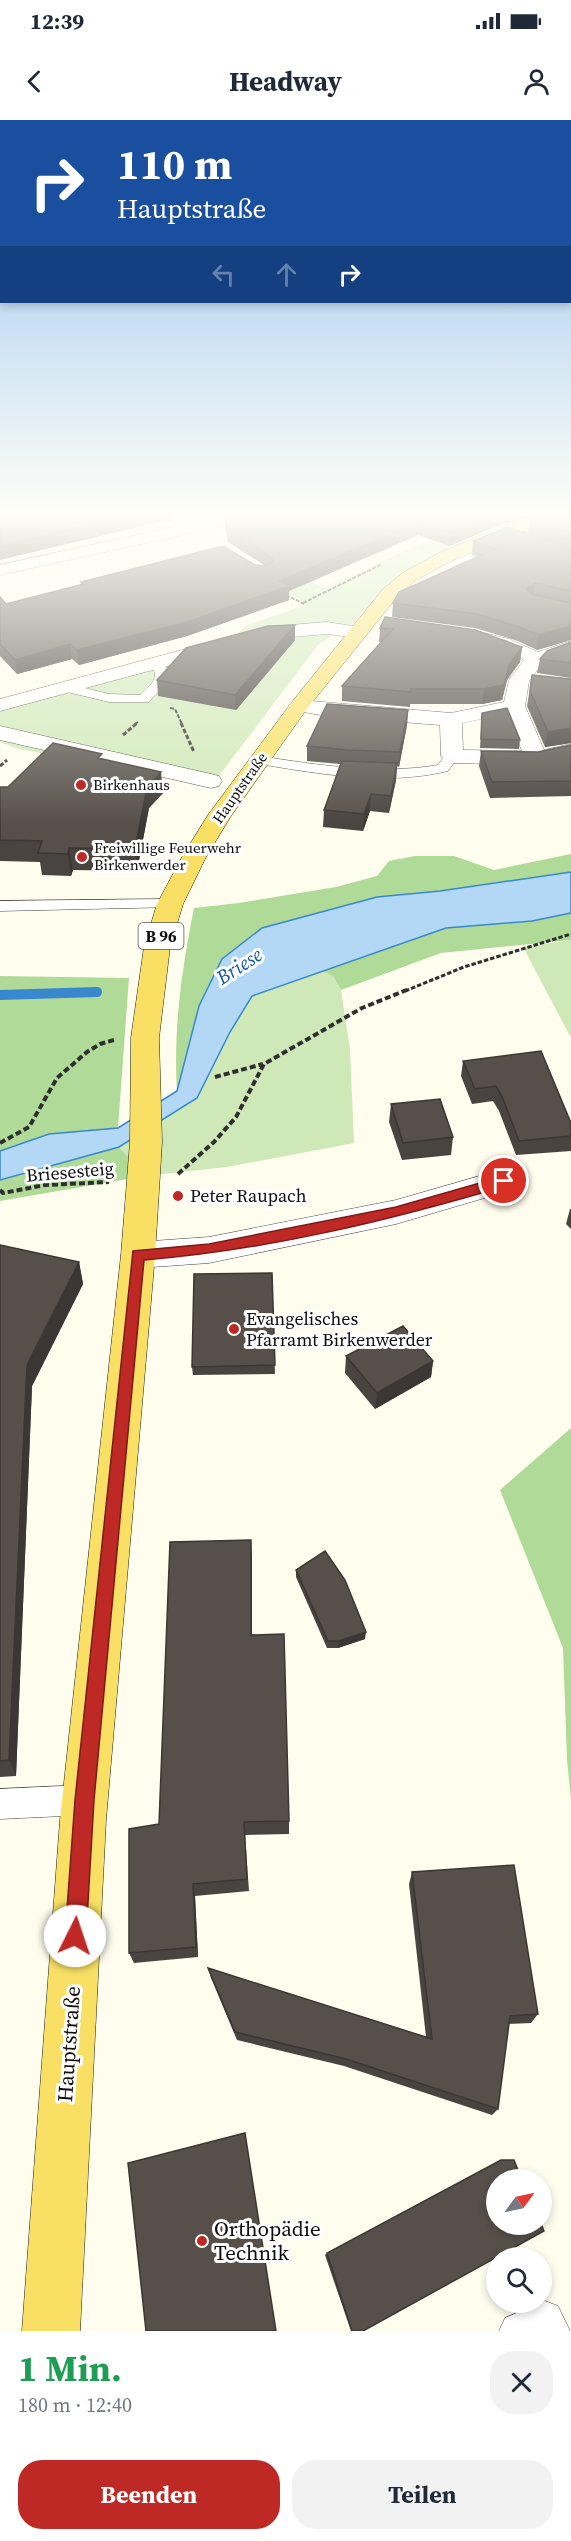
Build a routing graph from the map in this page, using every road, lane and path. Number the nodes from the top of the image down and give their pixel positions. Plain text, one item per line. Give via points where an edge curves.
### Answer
1 (368, 619) edge
2 (390, 625) edge
3 (362, 627) junction
4 (464, 635) edge
5 (571, 647) edge
6 (536, 659) junction
7 (157, 663) junction
8 (64, 687) junction
9 (144, 699) junction
10 (0, 705) edge
11 (299, 706) junction
12 (514, 706) junction
13 (451, 719) junction
14 (0, 733) edge
15 (571, 751) edge
16 (452, 756) junction
17 (536, 758) junction
18 (259, 760) junction
19 (209, 780) joint
20 (170, 904) junction
21 (0, 906) edge
22 (571, 934) edge
23 (145, 1038) junction
24 (264, 1064) junction
25 (215, 1077) dead end
26 (0, 1143) edge
27 (145, 1161) junction
28 (504, 1181) dead end
29 (0, 1190) edge
30 (138, 1255) junction
31 (84, 1800) junction
32 (0, 1804) edge
33 (51, 2331) edge
34 (518, 2331) edge
35 (551, 2331) edge

1 - 3 main road, Hauptstraße / B 96
2 - 3 street
3 - 7 street via 277,631
3 - 11 main road, Hauptstraße / B 96
4 - 6 street via 496,640
5 - 6 street
6 - 12 street via 530,682
7 - 8 street
7 - 9 lane via 162,679
8 - 9 lane via 103,698
8 - 10 street
9 - 19 path via 144,704 175,709
11 - 13 street
11 - 18 main road, Hauptstraße / B 96
12 - 13 street
12 - 17 street
13 - 16 street
14 - 19 street, Hauptstraße
15 - 17 street
16 - 17 street
16 - 18 lane via 443,768 424,773 335,770
18 - 20 main road, Hauptstraße / B 96 via 194,857
20 - 21 lane
20 - 23 main road, Hauptstraße / B 96 via 157,947
22 - 24 path via 464,967 362,1008
23 - 26 path via 112,1040 87,1052 57,1078 29,1127
23 - 27 main road, Hauptstraße / B 96
24 - 25 path
24 - 27 path, Briesesteig via 236,1117 176,1176
27 - 29 path, Briesesteig via 45,1185 3,1193
27 - 30 main road, Hauptstraße / B 96
28 - 30 street via 396,1212 220,1247
30 - 31 main road, Hauptstraße / B 96
31 - 32 lane
31 - 33 main road, Hauptstraße / B 96
34 - 35 lane via 545,2319

